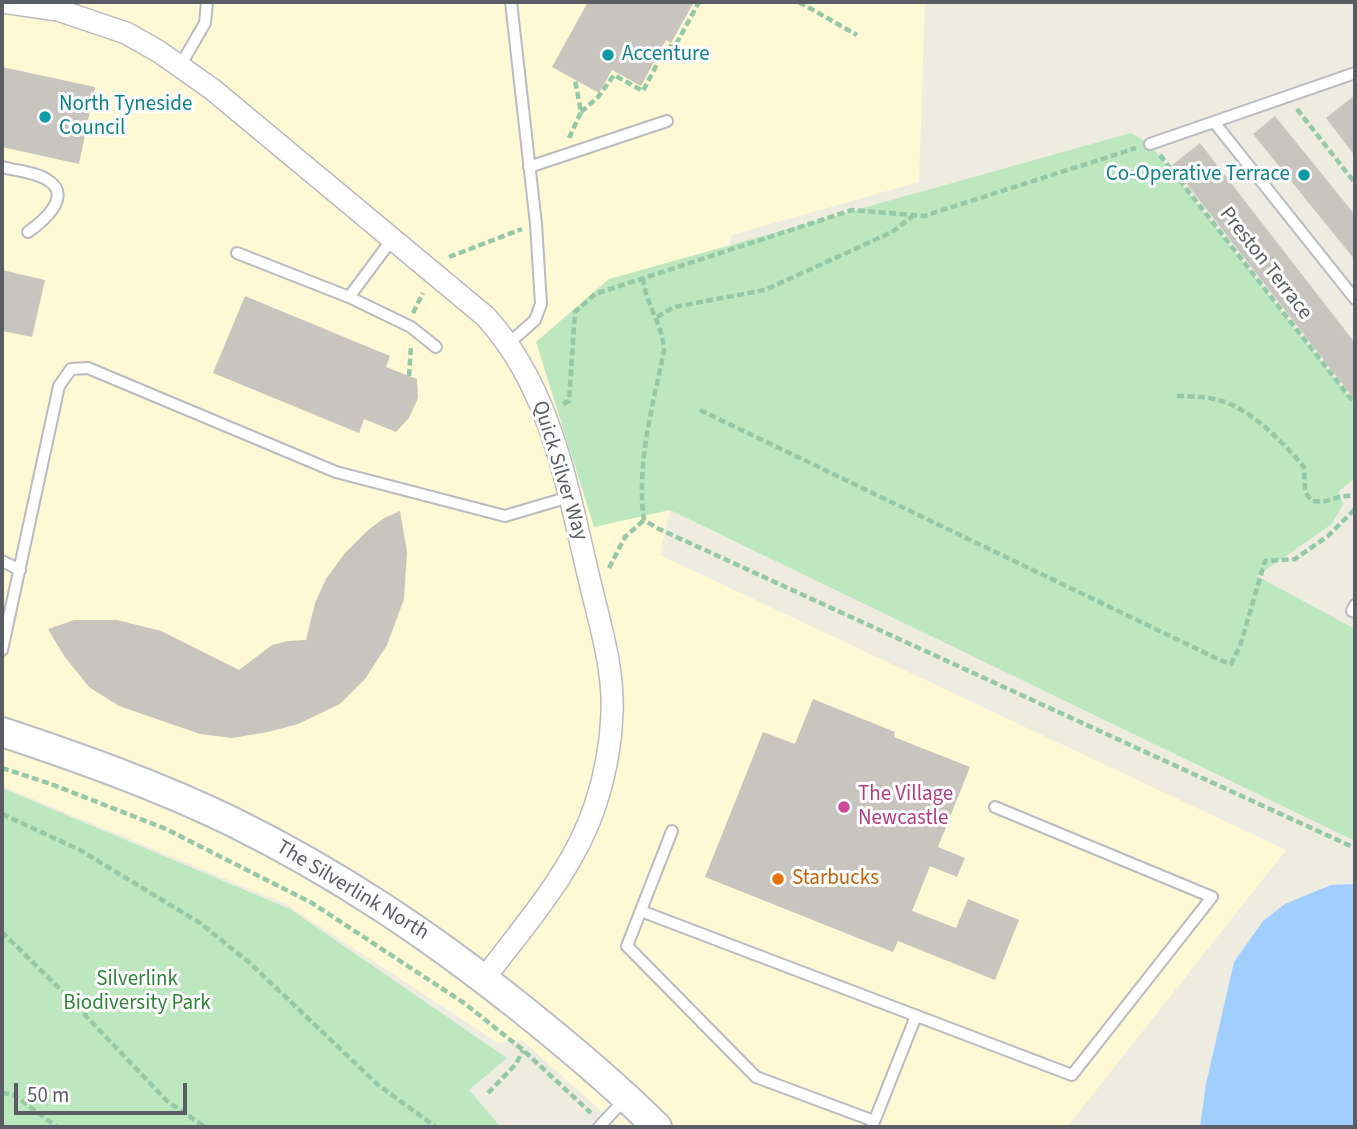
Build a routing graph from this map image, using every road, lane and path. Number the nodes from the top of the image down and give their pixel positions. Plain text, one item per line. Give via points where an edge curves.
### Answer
1 (3, 2) edge
2 (207, 2) edge
3 (511, 2) edge
4 (699, 2) edge
5 (799, 2) edge
6 (857, 35) dead end
7 (180, 66) junction
8 (1355, 73) edge
9 (575, 80) dead end
10 (1287, 97) junction
11 (581, 112) junction
12 (667, 121) dead end
13 (1214, 122) junction
14 (1150, 144) junction
15 (561, 157) junction
16 (2, 167) edge
17 (529, 167) junction
18 (1355, 183) edge
19 (914, 215) junction
20 (536, 224) junction
21 (28, 232) dead end
22 (393, 239) junction
23 (237, 253) dead end
24 (435, 272) junction
25 (643, 278) junction
26 (349, 297) junction
27 (1355, 299) edge
28 (657, 317) junction
29 (411, 327) junction
30 (508, 344) junction
31 (436, 347) dead end
32 (409, 376) dead end
33 (1177, 396) dead end
34 (1355, 404) edge
35 (700, 410) dead end
36 (544, 413) junction
37 (1355, 496) edge
38 (569, 497) junction
39 (1355, 509) edge
40 (644, 520) junction
41 (2, 561) edge
42 (20, 570) junction
43 (590, 582) junction
44 (1355, 605) edge
45 (1355, 612) edge
46 (2, 650) edge
47 (2, 732) edge
48 (2, 768) edge
49 (995, 807) dead end
50 (2, 814) edge
51 (672, 831) dead end
52 (1355, 848) edge
53 (641, 911) junction
54 (2, 932) edge
55 (484, 979) junction
56 (916, 1016) junction
57 (523, 1050) junction
58 (2, 1093) edge
59 (488, 1093) dead end
60 (627, 1097) junction
61 (873, 1124) edge
62 (601, 1125) edge
63 (57, 1127) edge
64 (205, 1127) edge
65 (436, 1127) edge
66 (657, 1127) edge

1 - 7 street, Quick Silver Way via 58,10 126,33
2 - 7 lane via 205,23
3 - 17 lane
4 - 11 path via 674,48 667,45 643,91 614,75
5 - 6 path
7 - 22 street, Quick Silver Way
8 - 10 lane
9 - 11 path
10 - 13 lane
10 - 18 path
11 - 15 path
12 - 15 lane
13 - 14 lane
13 - 27 lane
14 - 19 path via 924,216
14 - 34 path, Preston Terrace
15 - 17 lane
16 - 21 lane via 42,177 56,189 51,212
17 - 20 lane
19 - 25 path via 852,210
19 - 28 path via 892,232 765,290 674,307
20 - 24 path via 449,257
20 - 30 lane via 541,304 536,320
22 - 24 street, Quick Silver Way
22 - 26 lane
23 - 26 lane
24 - 29 path via 412,314
24 - 30 street, Quick Silver Way via 485,316
25 - 28 path via 644,292
25 - 36 path via 595,294 575,312 569,401
26 - 29 lane
28 - 40 path via 664,351 647,436 641,501
29 - 31 lane
29 - 32 path
30 - 36 street, Quick Silver Way
33 - 37 path via 1202,396 1232,404 1263,425 1304,467 1305,492 1312,501 1326,503 1340,494
35 - 39 path via 1231,664 1265,561 1295,559
36 - 38 street, Quick Silver Way
38 - 42 lane via 505,516 336,472 88,368 71,369 59,386
38 - 43 street, Quick Silver Way
40 - 43 path via 625,537 606,576
40 - 52 path
41 - 42 lane
42 - 46 lane
43 - 55 street, Quick Silver Way via 611,682 605,773 571,861
44 - 45 lane
47 - 55 street, The Silverlink North via 95,763 231,821 402,919
48 - 57 path via 166,829 312,903 464,1003
49 - 56 lane via 1212,897 1072,1075
50 - 65 path via 80,850 200,923 251,964 377,1084
51 - 53 lane
53 - 56 lane
53 - 61 lane via 626,946 756,1077
54 - 64 path via 167,1101
55 - 60 street, The Silverlink North
56 - 61 lane
57 - 59 path
57 - 62 path
58 - 63 path via 14,1095
60 - 62 lane
60 - 66 street, The Silverlink North

